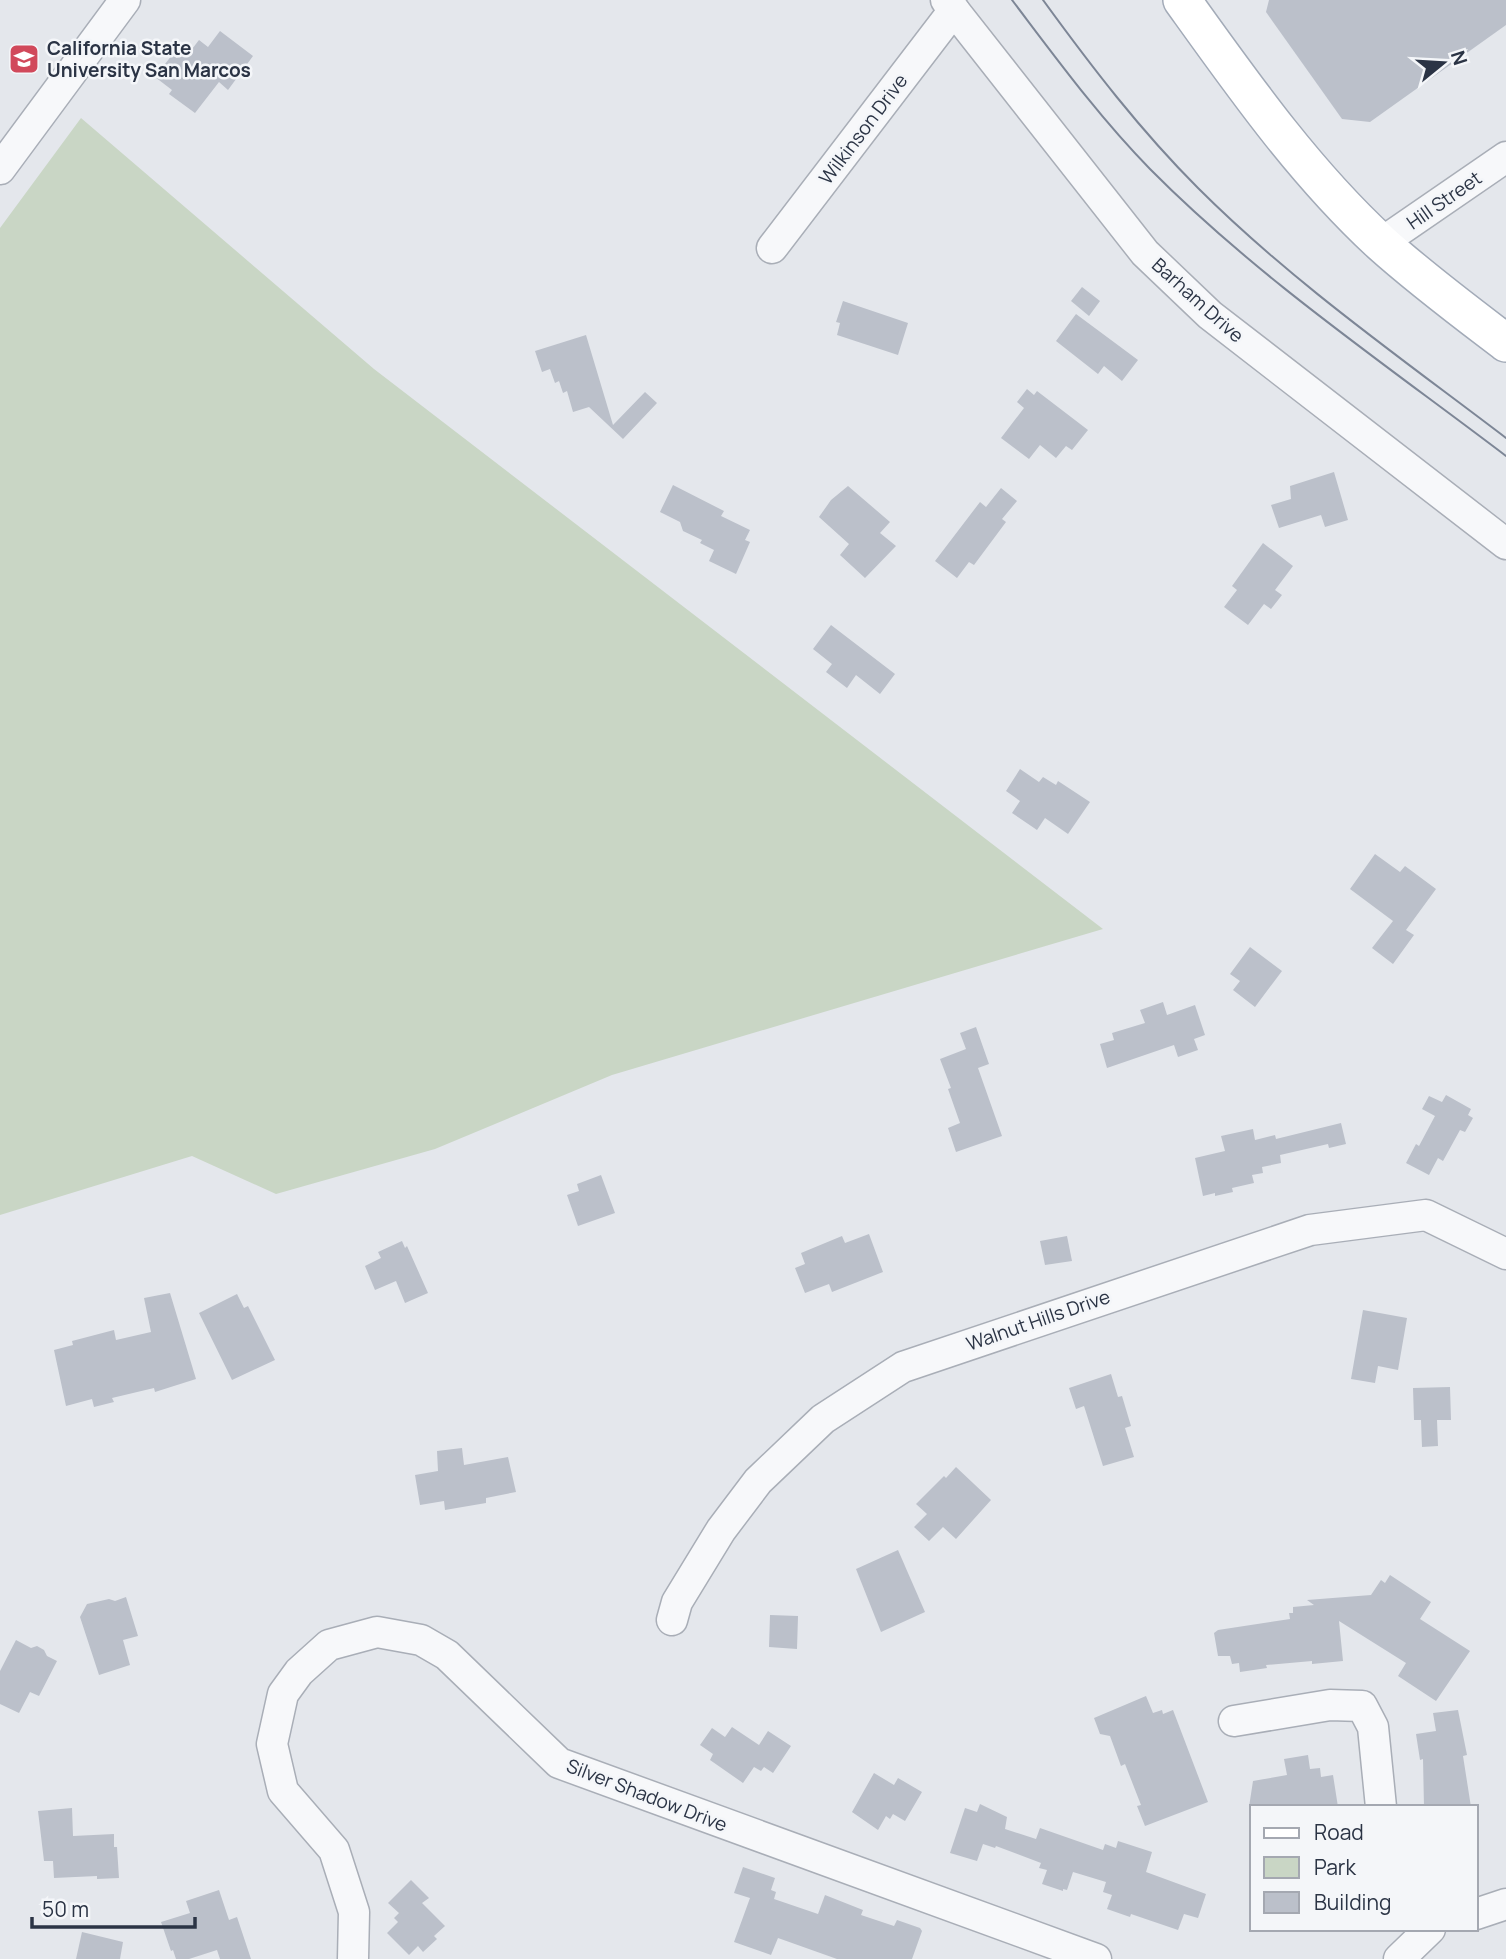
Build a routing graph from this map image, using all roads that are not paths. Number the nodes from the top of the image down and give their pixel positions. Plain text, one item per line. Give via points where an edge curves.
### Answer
1 (125, 0) edge
2 (1182, 0) edge
3 (950, 5) edge
4 (1506, 157) edge
5 (0, 169) edge
6 (1381, 243) junction
7 (772, 248) dead end
8 (1506, 343) edge
9 (1506, 544) edge
10 (1506, 1254) edge
11 (672, 1620) dead end
12 (1234, 1721) dead end
13 (1381, 1805) edge
14 (1506, 1905) edge
15 (1478, 1913) edge
16 (1394, 1931) edge
17 (1428, 1931) edge
18 (353, 1959) edge
19 (1096, 1959) edge
20 (1398, 1959) edge

1 - 5 street
2 - 6 main road via 1259,107
3 - 7 street, Wilkinson Drive
3 - 9 street, Barham Drive via 1145,253 1219,322
4 - 6 street, Hill Street
6 - 8 main road
10 - 11 street, Walnut Hills Drive via 1426,1215 1310,1230 902,1367 823,1419 758,1481 721,1530 677,1602
12 - 13 street via 1330,1705 1362,1706 1373,1727
14 - 15 street
16 - 20 street
17 - 20 street
18 - 19 street, Silver Shadow Drive via 354,1912 334,1850 283,1791 272,1744 283,1694 299,1672 329,1645 377,1632 421,1640 447,1655 559,1763

